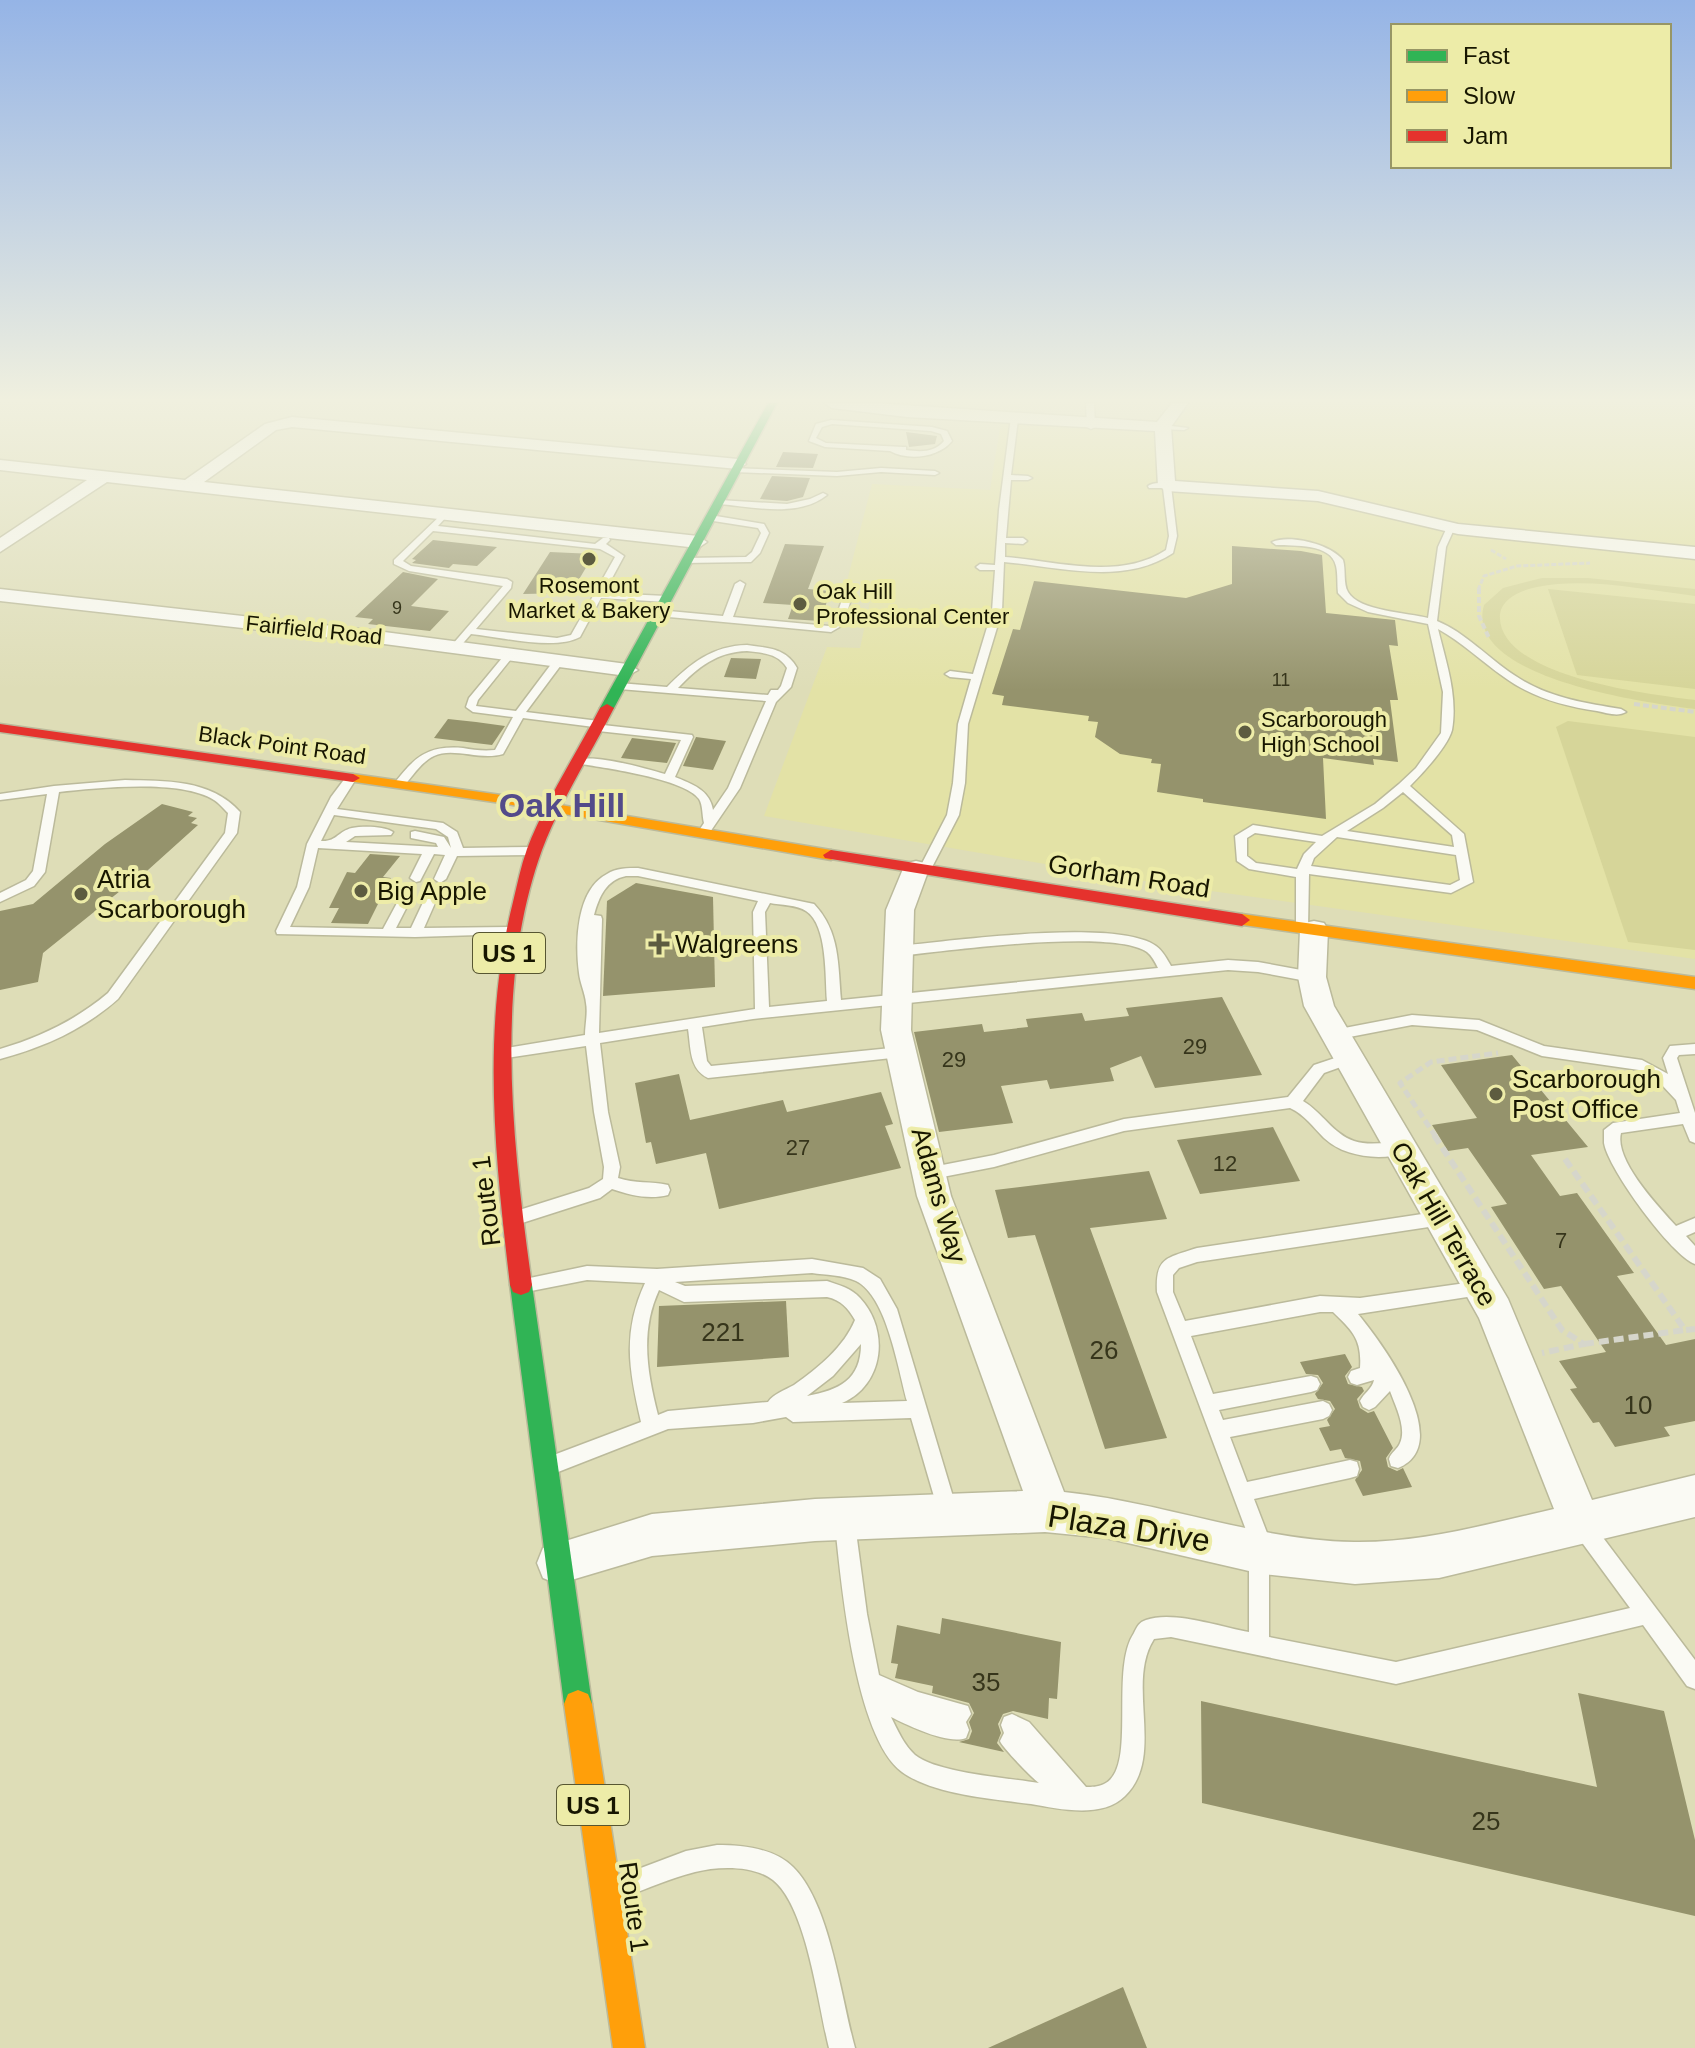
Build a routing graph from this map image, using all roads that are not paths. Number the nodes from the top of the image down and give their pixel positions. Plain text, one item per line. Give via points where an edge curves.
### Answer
1 (70, 499) edge
2 (283, 499) edge
3 (720, 499) edge
4 (817, 499) edge
5 (1005, 499) edge
6 (1162, 499) edge
7 (1334, 499) edge
8 (714, 510) junction
9 (988, 514) dead end
10 (1003, 515) junction
11 (437, 521) junction
12 (1451, 527) junction
13 (608, 539) junction
14 (1002, 540) junction
15 (1023, 541) dead end
16 (698, 542) junction
17 (1276, 542) dead end
18 (0, 546) edge
19 (1695, 553) edge
20 (687, 561) junction
21 (1001, 564) junction
22 (980, 567) dead end
23 (740, 584) dead end
24 (0, 595) edge
25 (599, 595) junction
26 (847, 596) dead end
27 (662, 606) junction
28 (727, 619) junction
29 (1432, 622) junction
30 (462, 639) junction
31 (510, 654) junction
32 (733, 654) dead end
33 (747, 655) dead end
34 (707, 658) junction
35 (559, 661) junction
36 (950, 674) dead end
37 (977, 677) junction
38 (623, 678) junction
39 (670, 690) junction
40 (774, 699) junction
41 (1621, 712) dead end
42 (520, 717) junction
43 (599, 726) junction
44 (0, 728) edge
45 (581, 761) junction
46 (647, 768) junction
47 (350, 779) junction
48 (399, 785) junction
49 (1403, 786) junction
50 (54, 789) junction
51 (0, 797) edge
52 (557, 808) junction
53 (329, 811) junction
54 (707, 827) junction
55 (385, 835) dead end
56 (1330, 837) junction
57 (413, 838) dead end
58 (313, 844) junction
59 (334, 845) junction
60 (448, 851) junction
61 (534, 851) junction
62 (1463, 852) junction
63 (920, 870) junction
64 (1303, 872) junction
65 (420, 878) dead end
66 (444, 879) dead end
67 (413, 893) dead end
68 (437, 894) dead end
69 (766, 897) junction
70 (0, 898) edge
71 (1308, 930) junction
72 (512, 931) junction
73 (393, 933) junction
74 (420, 933) junction
75 (899, 951) junction
76 (1167, 973) junction
77 (1312, 977) junction
78 (1695, 983) edge
79 (895, 1001) junction
80 (834, 1005) junction
81 (762, 1013) junction
82 (694, 1022) junction
83 (592, 1038) junction
84 (1340, 1047) junction
85 (1695, 1049) edge
86 (901, 1052) junction
87 (502, 1053) junction
88 (0, 1054) edge
89 (1681, 1096) junction
90 (1291, 1102) junction
91 (1688, 1118) junction
92 (1695, 1137) edge
93 (1400, 1149) junction
94 (927, 1174) junction
95 (610, 1182) junction
96 (662, 1190) dead end
97 (1442, 1218) junction
98 (514, 1219) junction
99 (1695, 1225) edge
100 (1672, 1235) junction
101 (1695, 1257) edge
102 (657, 1276) junction
103 (523, 1286) junction
104 (1482, 1287) junction
105 (1336, 1304) junction
106 (864, 1318) junction
107 (1361, 1328) junction
108 (1180, 1330) junction
109 (1385, 1367) junction
110 (1357, 1377) dead end
111 (1311, 1384) dead end
112 (1369, 1401) dead end
113 (1209, 1403) junction
114 (917, 1409) junction
115 (1323, 1410) dead end
116 (745, 1414) junction
117 (651, 1426) junction
118 (1219, 1430) junction
119 (1398, 1459) dead end
120 (546, 1468) junction
121 (1350, 1469) dead end
122 (1243, 1492) junction
123 (1695, 1496) edge
124 (1045, 1511) junction
125 (948, 1514) junction
126 (845, 1519) junction
127 (1580, 1522) junction
128 (1262, 1553) junction
129 (558, 1563) junction
130 (1647, 1614) junction
131 (1259, 1644) junction
132 (1695, 1678) edge
133 (871, 1688) junction
134 (959, 1722) dead end
135 (1011, 1733) dead end
136 (1073, 1796) junction
137 (606, 1892) junction
138 (629, 2048) edge
139 (842, 2048) edge

1 - 18 street
2 - 11 street
3 - 8 main road, Route 1 / US 1
4 - 8 lane
5 - 10 lane
6 - 21 lane via 1173,541 1170,551 1155,561 1107,569
7 - 12 street
8 - 16 main road, Route 1 / US 1
8 - 20 lane via 761,526 765,533 756,553 748,560
9 - 10 lane
10 - 14 lane
11 - 13 street
11 - 30 lane via 397,562 508,586
12 - 19 street
12 - 29 lane via 1442,547
13 - 16 street
13 - 25 lane via 620,556
14 - 15 lane
14 - 21 lane
16 - 20 main road, Route 1 / US 1
17 - 29 lane via 1314,546 1332,554 1340,562 1343,593 1354,603
20 - 27 main road, Route 1 / US 1
21 - 22 lane
21 - 37 lane via 997,611
23 - 28 lane
24 - 30 street, Fairfield Road
25 - 27 lane
25 - 30 lane via 568,641
26 - 28 lane via 838,625 831,629
27 - 28 lane
27 - 38 main road, Route 1 / US 1
29 - 41 lane via 1542,695
29 - 49 lane via 1448,692 1448,726
30 - 31 street, Fairfield Road
31 - 35 street, Fairfield Road
31 - 42 lane via 471,707
32 - 34 lane
33 - 40 lane via 771,657 784,666
34 - 39 lane
34 - 40 lane via 740,647 786,658 791,675
35 - 38 street, Fairfield Road
35 - 42 lane
36 - 37 lane
37 - 63 lane via 963,724 953,815
38 - 39 lane
38 - 43 main road, Route 1 / US 1
39 - 40 lane
40 - 54 lane via 734,788
42 - 43 lane
42 - 48 lane via 499,752 433,751
43 - 45 main road, Route 1 / US 1
43 - 46 lane via 688,737
44 - 47 main road, Black Point Road
45 - 46 lane
45 - 52 main road, Route 1 / US 1
46 - 54 lane via 703,795 709,807
47 - 48 main road, Black Point Road
47 - 53 lane
48 - 52 main road, Black Point Road
49 - 56 lane
49 - 62 lane via 1458,834
50 - 51 lane
50 - 70 lane via 39,872 30,883
50 - 88 lane via 131,784 191,789 227,801 234,825 113,996 55,1035
52 - 54 main road, Gorham Road
52 - 61 main road, Route 1 / US 1
53 - 58 lane
53 - 60 lane via 439,826 453,835
54 - 63 main road, Gorham Road
55 - 59 lane
56 - 62 lane
56 - 64 lane via 1314,848
56 - 64 lane via 1253,829 1241,836 1241,858 1253,866
57 - 60 lane
58 - 59 lane
58 - 73 lane via 303,887 282,931
59 - 60 lane
60 - 61 lane
60 - 65 lane
60 - 66 lane
61 - 72 main road, Route 1 / US 1
62 - 64 lane via 1467,882 1451,889
63 - 71 main road, Gorham Road
63 - 75 street, Adams Way via 900,910
64 - 71 lane
67 - 73 lane
68 - 74 lane
69 - 80 lane via 810,907 822,921
69 - 81 lane via 759,912
69 - 83 lane via 638,872 612,876 602,884
71 - 77 street, Oak Hill Terrace
71 - 78 main road, Gorham Road
72 - 74 lane
72 - 87 main road, Route 1 / US 1
73 - 74 lane
75 - 76 lane via 1100,938 1148,947
75 - 79 street, Adams Way
76 - 77 lane via 1241,965
76 - 79 lane
77 - 84 street, Oak Hill Terrace via 1319,1006
79 - 80 lane
79 - 86 street, Adams Way
80 - 81 lane
81 - 82 lane
82 - 83 lane
82 - 86 lane via 700,1063 708,1072
83 - 87 lane
83 - 95 lane
84 - 89 lane via 1412,1020 1479,1025 1542,1051 1642,1065
84 - 90 lane via 1313,1074 1300,1098
84 - 93 street, Oak Hill Terrace
85 - 89 lane via 1671,1053
86 - 94 street, Adams Way
87 - 98 main road, Route 1 / US 1
89 - 91 lane
90 - 93 lane via 1306,1108 1341,1143 1372,1151
90 - 94 lane via 1124,1125
91 - 92 lane
91 - 100 lane via 1618,1127 1609,1140 1613,1155
93 - 97 street, Oak Hill Terrace
94 - 124 street, Adams Way via 1043,1486
95 - 96 lane
95 - 98 lane via 594,1193
97 - 104 street, Oak Hill Terrace
97 - 108 lane via 1184,1257 1164,1273 1165,1292
98 - 103 main road, Route 1 / US 1
99 - 100 lane
100 - 101 lane
102 - 103 lane via 587,1273
102 - 106 lane via 668,1287 689,1294 837,1290 852,1298
102 - 114 lane via 812,1266 857,1273 874,1284 891,1314
102 - 117 lane via 642,1306 637,1335
103 - 120 main road, Route 1 / US 1
104 - 105 lane via 1360,1306
104 - 127 street, Oak Hill Terrace
105 - 107 lane
105 - 108 lane
106 - 116 lane via 854,1342 798,1392
106 - 116 lane via 871,1356 866,1374 852,1388 819,1402
107 - 109 lane
107 - 110 lane via 1370,1349 1369,1368 1368,1374
108 - 113 lane
109 - 112 lane via 1381,1390
109 - 119 lane via 1410,1421 1411,1447
111 - 113 lane
113 - 118 lane
114 - 116 lane
114 - 125 lane
115 - 118 lane
116 - 117 lane via 688,1417
117 - 120 lane
118 - 122 lane
120 - 129 main road, Route 1 / US 1
121 - 122 lane
122 - 128 lane
123 - 127 street, Plaza Drive
124 - 125 street, Plaza Drive
124 - 128 street, Plaza Drive via 1118,1519
125 - 126 street, Plaza Drive
126 - 129 street, Plaza Drive via 652,1535
126 - 133 lane via 856,1619
127 - 128 street, Plaza Drive via 1403,1562 1355,1563
127 - 130 lane
128 - 131 lane
129 - 137 main road, Route 1 / US 1
130 - 131 lane via 1396,1673
130 - 132 lane
131 - 136 lane via 1171,1627 1148,1629 1138,1639 1134,1660 1131,1761 1124,1781 1111,1795
133 - 134 lane via 893,1709 915,1718
133 - 136 lane via 905,1760 923,1772 1015,1791
135 - 136 lane
137 - 138 main road, Route 1 / US 1
137 - 139 lane via 715,1857 754,1860 783,1874 806,1910

